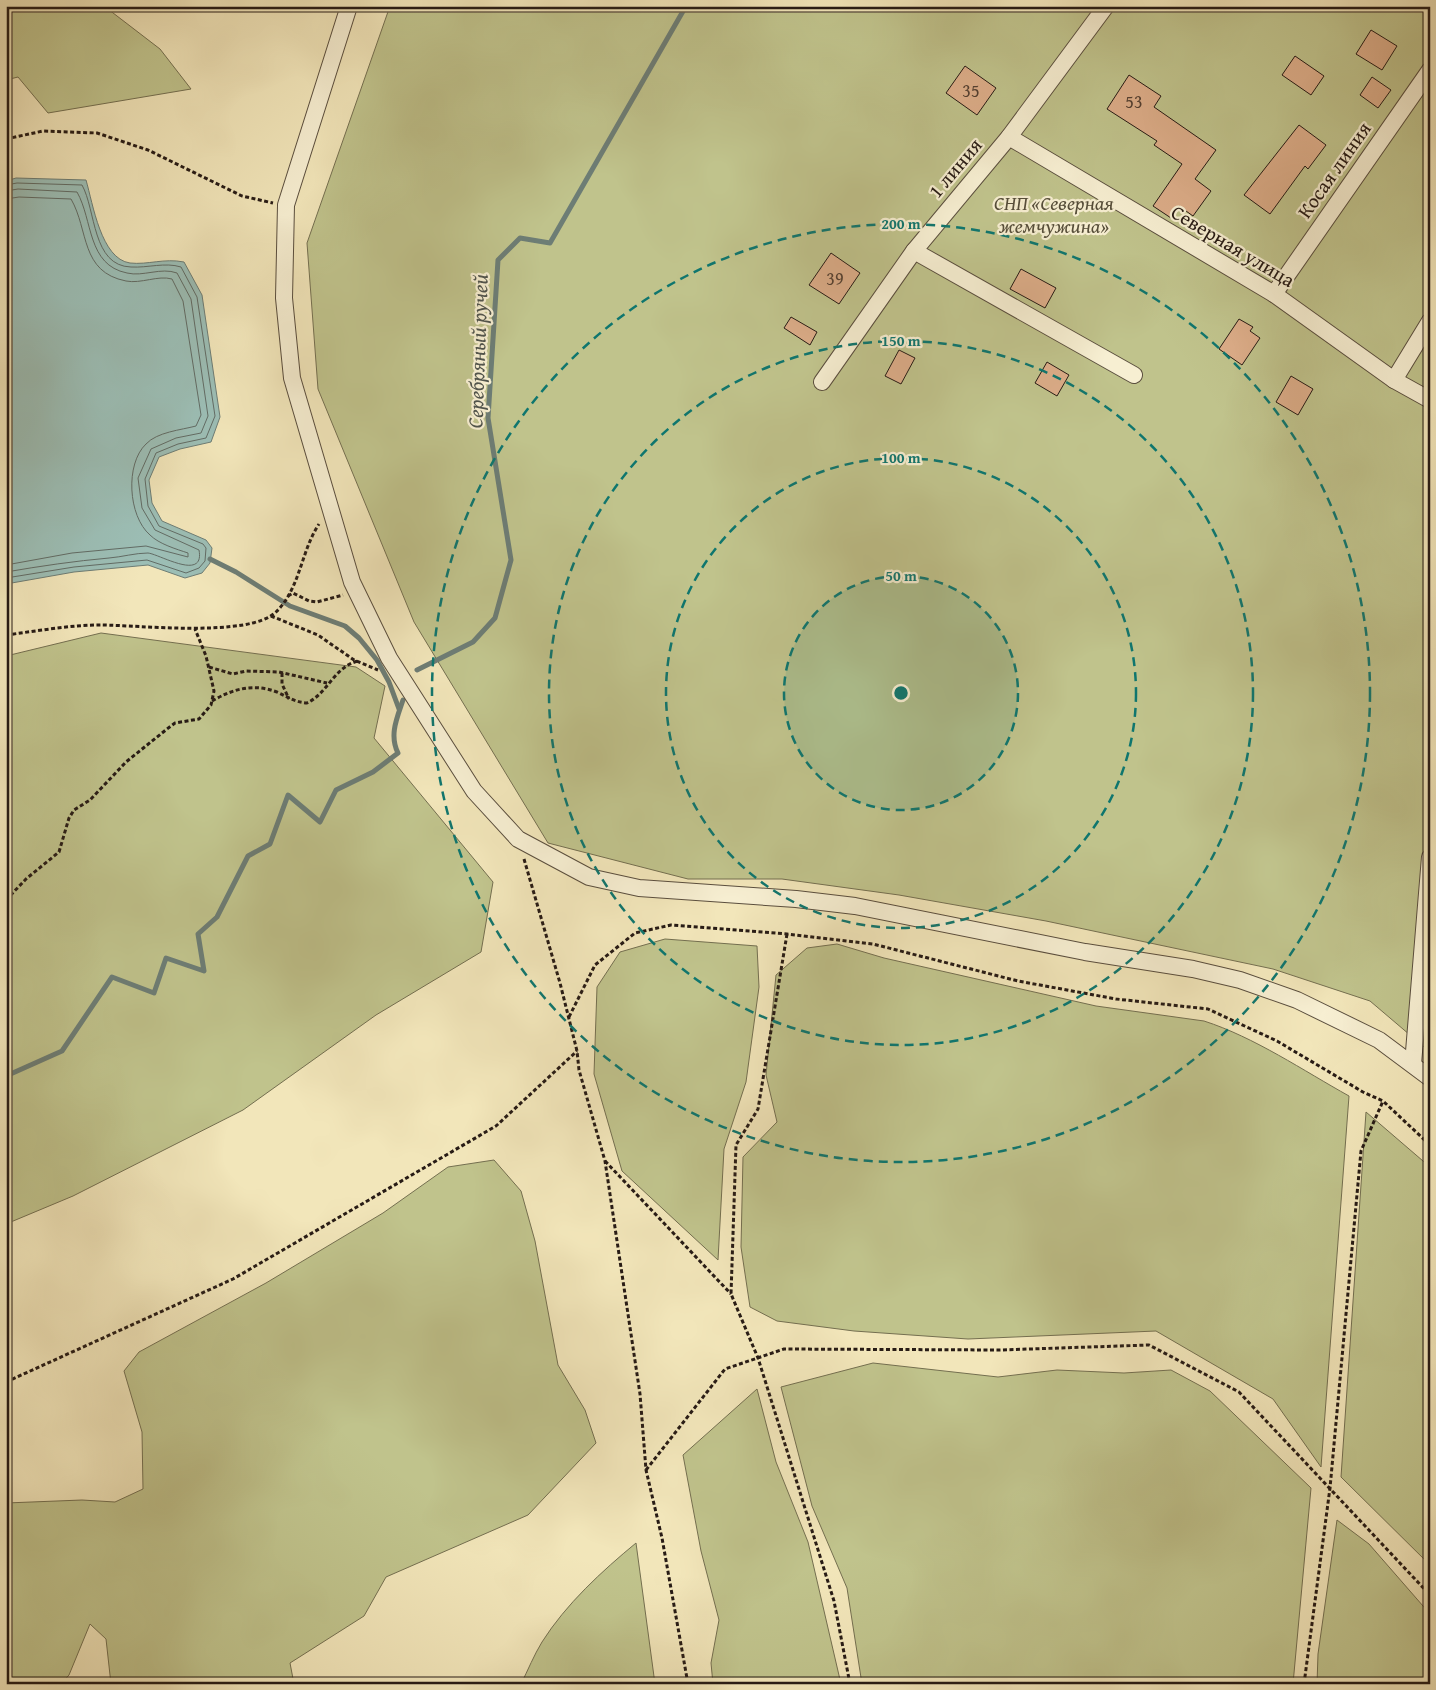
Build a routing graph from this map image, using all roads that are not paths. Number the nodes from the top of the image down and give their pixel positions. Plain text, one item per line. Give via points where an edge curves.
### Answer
1 (349, 6) edge
2 (1106, 6) edge
3 (1430, 70) edge
4 (1009, 137) junction
5 (914, 251) junction
6 (1274, 294) junction
7 (1430, 321) edge
8 (1134, 375) dead end
9 (1394, 380) junction
10 (822, 382) dead end
11 (1430, 400) edge
12 (1430, 857) edge
13 (1413, 1064) junction
14 (1430, 1078) edge

1 - 13 street via 286,205 284,298 292,378 356,589 389,658 474,791 518,839 589,878 639,888 855,906 1240,980 1297,1000 1380,1040
2 - 4 street, 1 линия
3 - 6 street, Косая линия
4 - 5 street, 1 линия
4 - 6 street, Северная улица
5 - 8 street
5 - 10 street, 1 линия
6 - 9 street, Северная улица
7 - 9 street
9 - 11 street, Северная улица
12 - 13 street
13 - 14 street

